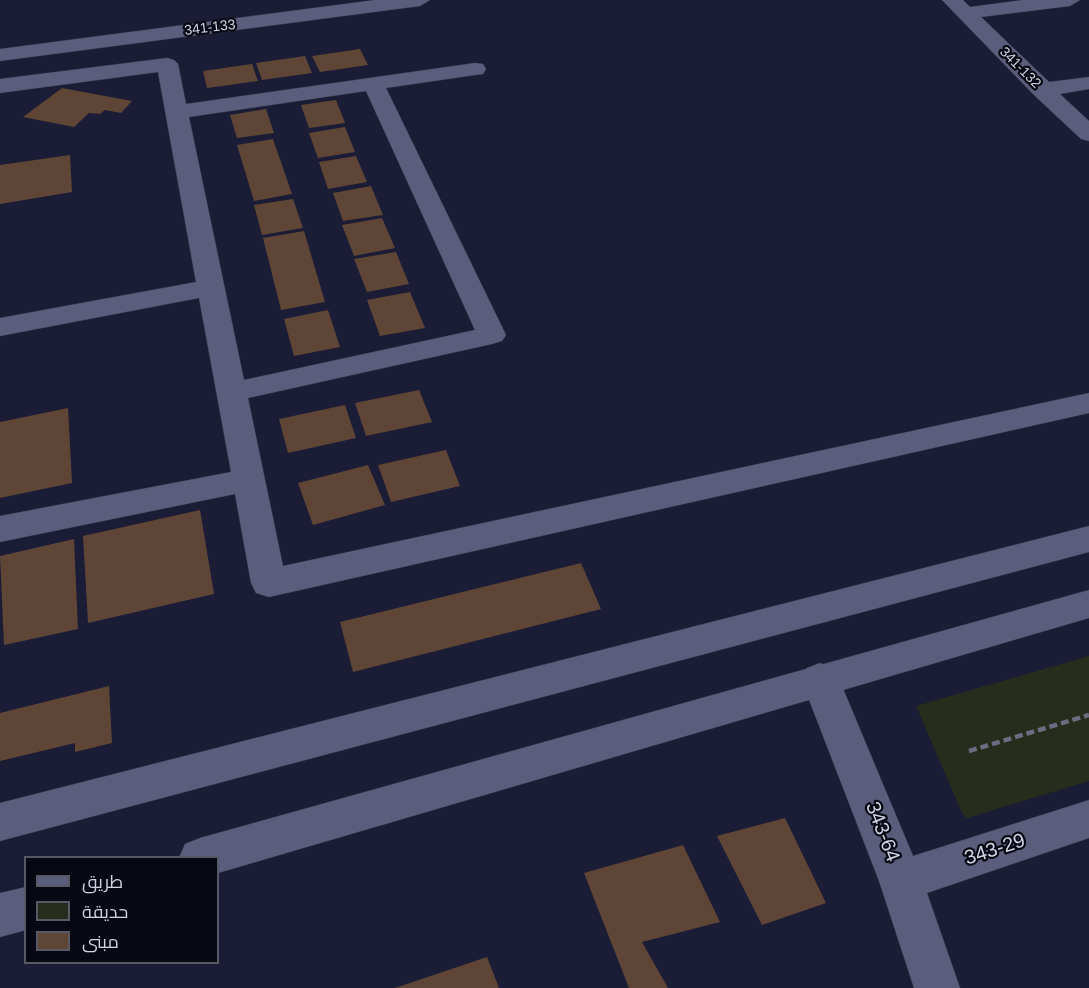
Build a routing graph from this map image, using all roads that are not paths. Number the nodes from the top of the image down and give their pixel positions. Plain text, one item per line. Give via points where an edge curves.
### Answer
1 (420, 0) edge
2 (1070, 0) edge
3 (328, 6) edge
4 (958, 6) edge
5 (0, 55) edge
6 (475, 69) dead end
7 (1089, 83) edge
8 (373, 84) junction
9 (0, 86) edge
10 (1042, 90) junction
11 (177, 112) junction
12 (1089, 134) edge
13 (211, 288) junction
14 (0, 327) edge
15 (232, 392) junction
16 (1089, 403) edge
17 (249, 480) junction
18 (0, 529) edge
19 (1089, 539) edge
20 (1089, 604) edge
21 (820, 679) junction
22 (1089, 819) edge
23 (0, 822) edge
24 (207, 856) edge
25 (901, 881) junction
26 (24, 909) edge
27 (0, 915) edge
28 (937, 988) edge

1 - 3 street, 341-133
2 - 4 street
3 - 5 street, 341-133
4 - 10 street, 341-132
6 - 8 street
7 - 10 street
8 - 11 street
8 - 15 street via 492,335
9 - 11 street via 167,64
10 - 12 street, 341-132
11 - 13 street
13 - 14 street
13 - 15 street
15 - 17 street
16 - 17 street via 269,583
17 - 18 street
19 - 23 street
20 - 21 street
21 - 24 street
21 - 25 street, 343-64
22 - 25 street, 343-29
25 - 28 street, 343-64
26 - 27 street

